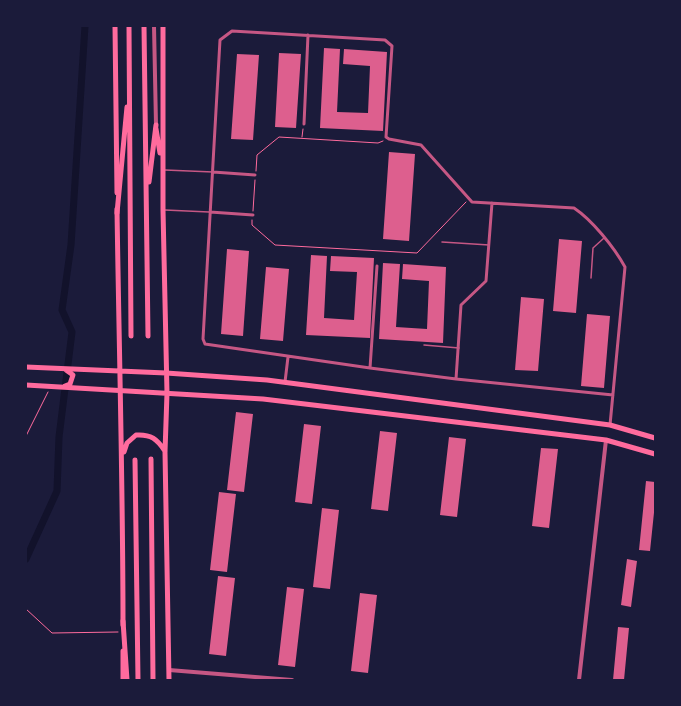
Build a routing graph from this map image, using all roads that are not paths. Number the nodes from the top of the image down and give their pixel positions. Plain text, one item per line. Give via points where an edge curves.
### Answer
1 (115, 26) edge
2 (129, 26) edge
3 (144, 26) edge
4 (154, 26) edge
5 (163, 26) edge
6 (308, 35) junction
7 (129, 76) junction
8 (156, 124) junction
9 (304, 124) road end
10 (163, 169) junction
11 (213, 172) junction
12 (255, 175) road end
13 (146, 203) junction
14 (492, 203) junction
15 (163, 210) junction
16 (210, 212) junction
17 (117, 213) junction
18 (253, 215) road end
19 (604, 238) junction
20 (442, 242) dead end
21 (489, 245) junction
22 (377, 266) dead end
23 (591, 278) dead end
24 (131, 336) dead end
25 (148, 336) dead end
26 (424, 345) dead end
27 (459, 348) junction
28 (288, 357) junction
29 (26, 367) edge
30 (63, 368) junction
31 (370, 368) junction
32 (120, 371) junction
33 (166, 373) junction
34 (456, 379) junction
35 (285, 382) junction
36 (26, 385) edge
37 (62, 387) junction
38 (121, 390) junction
39 (167, 393) junction
40 (613, 395) junction
41 (610, 425) junction
42 (655, 438) edge
43 (606, 440) junction
44 (165, 452) junction
45 (655, 454) edge
46 (123, 455) junction
47 (151, 459) dead end
48 (135, 460) dead end
49 (123, 621) junction
50 (169, 670) junction
51 (122, 680) edge
52 (127, 680) edge
53 (138, 680) edge
54 (153, 680) edge
55 (169, 680) edge
56 (292, 680) edge
57 (579, 680) edge

1 - 17 main road
2 - 7 main road
3 - 13 main road
4 - 8 street
5 - 10 main road
6 - 9 street
6 - 11 street via 232,31 220,40
6 - 14 street via 385,40 392,46 386,137 421,145 472,202
7 - 17 main road
7 - 24 main road
8 - 10 main road
8 - 13 main road
10 - 11 lane
10 - 15 main road
11 - 12 street
11 - 16 street
13 - 25 main road
14 - 19 street via 574,208 583,214
14 - 21 street
15 - 16 lane
15 - 33 main road
16 - 18 street
16 - 28 street via 203,339 205,344
17 - 32 main road
19 - 23 lane via 593,248
19 - 40 street via 625,267
20 - 21 lane
21 - 27 street via 486,281 461,305
22 - 31 street
26 - 27 lane
27 - 34 street
28 - 31 street
28 - 35 street
29 - 30 main road
30 - 32 main road
30 - 37 main road via 73,375 70,384
31 - 34 street
32 - 33 main road
32 - 38 main road
33 - 35 main road
33 - 39 main road
34 - 40 street
35 - 41 main road
36 - 37 main road
37 - 38 main road
38 - 39 main road
38 - 46 main road
39 - 43 main road via 262,399
39 - 44 main road
40 - 41 street
41 - 42 main road
43 - 45 main road
43 - 57 street
44 - 46 main road via 158,441 147,434 136,435 127,443
44 - 50 main road
46 - 49 main road
47 - 54 main road
48 - 53 main road
49 - 51 main road
49 - 52 main road
50 - 55 main road
50 - 56 street

